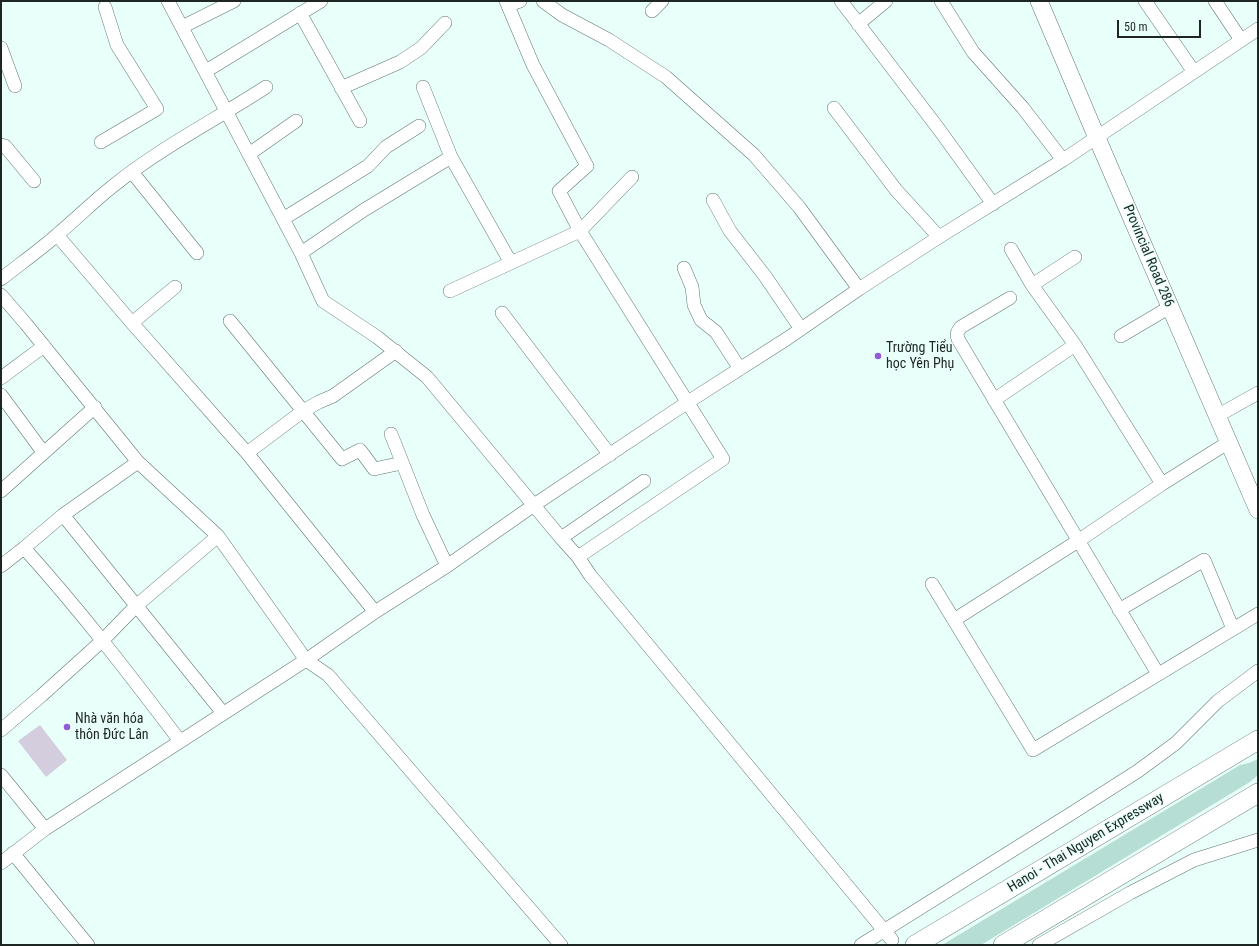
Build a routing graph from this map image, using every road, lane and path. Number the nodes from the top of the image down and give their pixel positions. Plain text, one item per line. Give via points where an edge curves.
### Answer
1 (168, 1) edge
2 (234, 1) edge
3 (543, 1) edge
4 (662, 1) edge
5 (841, 1) edge
6 (886, 1) edge
7 (941, 1) edge
8 (1039, 1) edge
9 (1145, 1) edge
10 (1215, 1) edge
11 (511, 2) edge
12 (314, 3) edge
13 (105, 7) dead end
14 (652, 10) dead end
15 (300, 13) junction
16 (445, 23) dead end
17 (858, 24) junction
18 (182, 27) junction
19 (1258, 29) edge
20 (1241, 40) junction
21 (1, 48) edge
22 (206, 71) junction
23 (1194, 72) junction
24 (15, 86) dead end
25 (266, 87) dead end
26 (423, 87) dead end
27 (341, 88) junction
28 (834, 108) dead end
29 (227, 112) junction
30 (296, 121) dead end
31 (360, 121) dead end
32 (419, 126) dead end
33 (1097, 138) junction
34 (101, 142) dead end
35 (1, 145) edge
36 (249, 154) junction
37 (451, 157) junction
38 (1064, 160) junction
39 (132, 172) junction
40 (632, 177) dead end
41 (34, 181) dead end
42 (713, 200) dead end
43 (993, 204) junction
44 (283, 219) junction
45 (580, 231) junction
46 (57, 235) junction
47 (939, 237) junction
48 (1011, 249) dead end
49 (197, 253) dead end
50 (301, 253) junction
51 (1075, 257) dead end
52 (512, 263) junction
53 (684, 268) dead end
54 (1, 279) edge
55 (1032, 285) junction
56 (175, 287) dead end
57 (859, 289) junction
58 (450, 291) dead end
59 (1, 295) edge
60 (1010, 298) dead end
61 (1170, 307) junction
62 (502, 313) dead end
63 (230, 320) dead end
64 (132, 323) junction
65 (801, 329) junction
66 (1121, 336) dead end
67 (1075, 345) junction
68 (44, 346) junction
69 (396, 351) junction
70 (740, 369) junction
71 (1, 378) edge
72 (1258, 393) edge
73 (1, 394) edge
74 (994, 400) junction
75 (688, 402) junction
76 (94, 407) junction
77 (303, 412) junction
78 (1217, 416) junction
79 (390, 434) dead end
80 (1229, 442) junction
81 (43, 452) junction
82 (247, 453) junction
83 (610, 456) junction
84 (138, 462) junction
85 (402, 463) junction
86 (644, 481) dead end
87 (1162, 484) junction
88 (1, 491) edge
89 (534, 505) junction
90 (1258, 510) edge
91 (63, 515) junction
92 (218, 536) junction
93 (561, 538) junction
94 (1078, 541) junction
95 (24, 548) junction
96 (578, 557) junction
97 (1, 566) edge
98 (447, 566) junction
99 (932, 584) dead end
100 (136, 606) junction
101 (1119, 610) junction
102 (374, 612) junction
103 (1258, 614) edge
104 (954, 620) junction
105 (1233, 629) junction
106 (103, 640) junction
107 (306, 660) junction
108 (1258, 671) edge
109 (1158, 674) junction
110 (223, 713) junction
111 (1, 730) edge
112 (1258, 740) edge
113 (180, 741) junction
114 (1, 775) edge
115 (1258, 793) edge
116 (45, 829) junction
117 (1258, 840) edge
118 (13, 853) junction
119 (1, 863) edge
120 (888, 935) junction
121 (88, 945) edge
122 (561, 945) edge
123 (861, 945) edge
124 (915, 945) edge
125 (1003, 945) edge
126 (1039, 945) edge

1 - 18 street
2 - 18 street
3 - 57 street via 666,77 754,155 799,207
4 - 14 street
5 - 17 street
6 - 17 street
7 - 38 street via 973,52 1023,108
8 - 33 main road, Provincial Road 286
9 - 23 street
10 - 20 street
11 - 45 street via 533,65 587,166 559,191
12 - 15 street
13 - 34 street via 118,45 157,109
15 - 22 street
15 - 27 street
16 - 27 street via 421,48 400,62
17 - 43 street
18 - 22 street
19 - 20 street
20 - 23 street
21 - 24 street
22 - 29 street
23 - 33 street
25 - 29 street
26 - 37 street
27 - 31 street
28 - 47 street via 896,190
29 - 36 street
29 - 39 street
30 - 36 street
32 - 44 street via 386,147 368,166
33 - 38 street
33 - 61 main road, Provincial Road 286
35 - 41 street via 5,146
36 - 44 street
37 - 50 street via 364,210
37 - 52 street
38 - 43 street
39 - 46 street
39 - 49 street
40 - 45 street
42 - 65 street via 730,231
43 - 47 street
44 - 50 street
45 - 52 street
45 - 75 street
46 - 54 street
46 - 64 street
47 - 57 street
48 - 55 street
50 - 69 street via 323,301
51 - 55 street
52 - 58 street
53 - 70 street via 692,286 694,305 701,320 716,332
55 - 67 street
56 - 64 street
57 - 65 street
59 - 68 street
60 - 74 street via 961,327 957,335
61 - 66 street
61 - 78 main road, Provincial Road 286
62 - 83 street
63 - 77 street
64 - 82 street
65 - 70 street
67 - 74 street
67 - 87 street
68 - 71 street
68 - 76 street
69 - 77 street via 333,396
69 - 89 street via 427,377
70 - 75 street
72 - 78 street
73 - 81 street
74 - 94 street
75 - 83 street
75 - 96 street via 723,459
76 - 81 street
76 - 84 street
77 - 82 street
77 - 85 street via 342,459 360,450 374,469
78 - 80 main road, Provincial Road 286
79 - 85 street
80 - 87 street
80 - 90 main road, Provincial Road 286
81 - 88 street
82 - 102 street
83 - 89 street
84 - 91 street
84 - 92 street
85 - 98 street via 422,515
86 - 93 street
87 - 94 street
89 - 93 street
89 - 98 street
91 - 95 street
91 - 100 street
92 - 100 street
92 - 107 street
93 - 96 street
94 - 101 street
94 - 104 street
95 - 97 street
95 - 106 street
96 - 120 street via 590,575
98 - 102 street
99 - 104 street
100 - 106 street
100 - 110 street
101 - 105 street via 1204,560
101 - 109 street
102 - 107 street
103 - 105 street
104 - 109 street via 1033,750
105 - 109 street
106 - 111 street
106 - 113 street
107 - 110 street
107 - 122 street via 328,675
108 - 120 street via 1218,701 1176,743
110 - 113 street
112 - 124 highway, Hanoi - Thai Nguyen Expressway
113 - 116 street
114 - 116 street
115 - 125 highway
116 - 118 street
117 - 126 street via 1194,860
118 - 119 street
118 - 121 street
120 - 123 street

